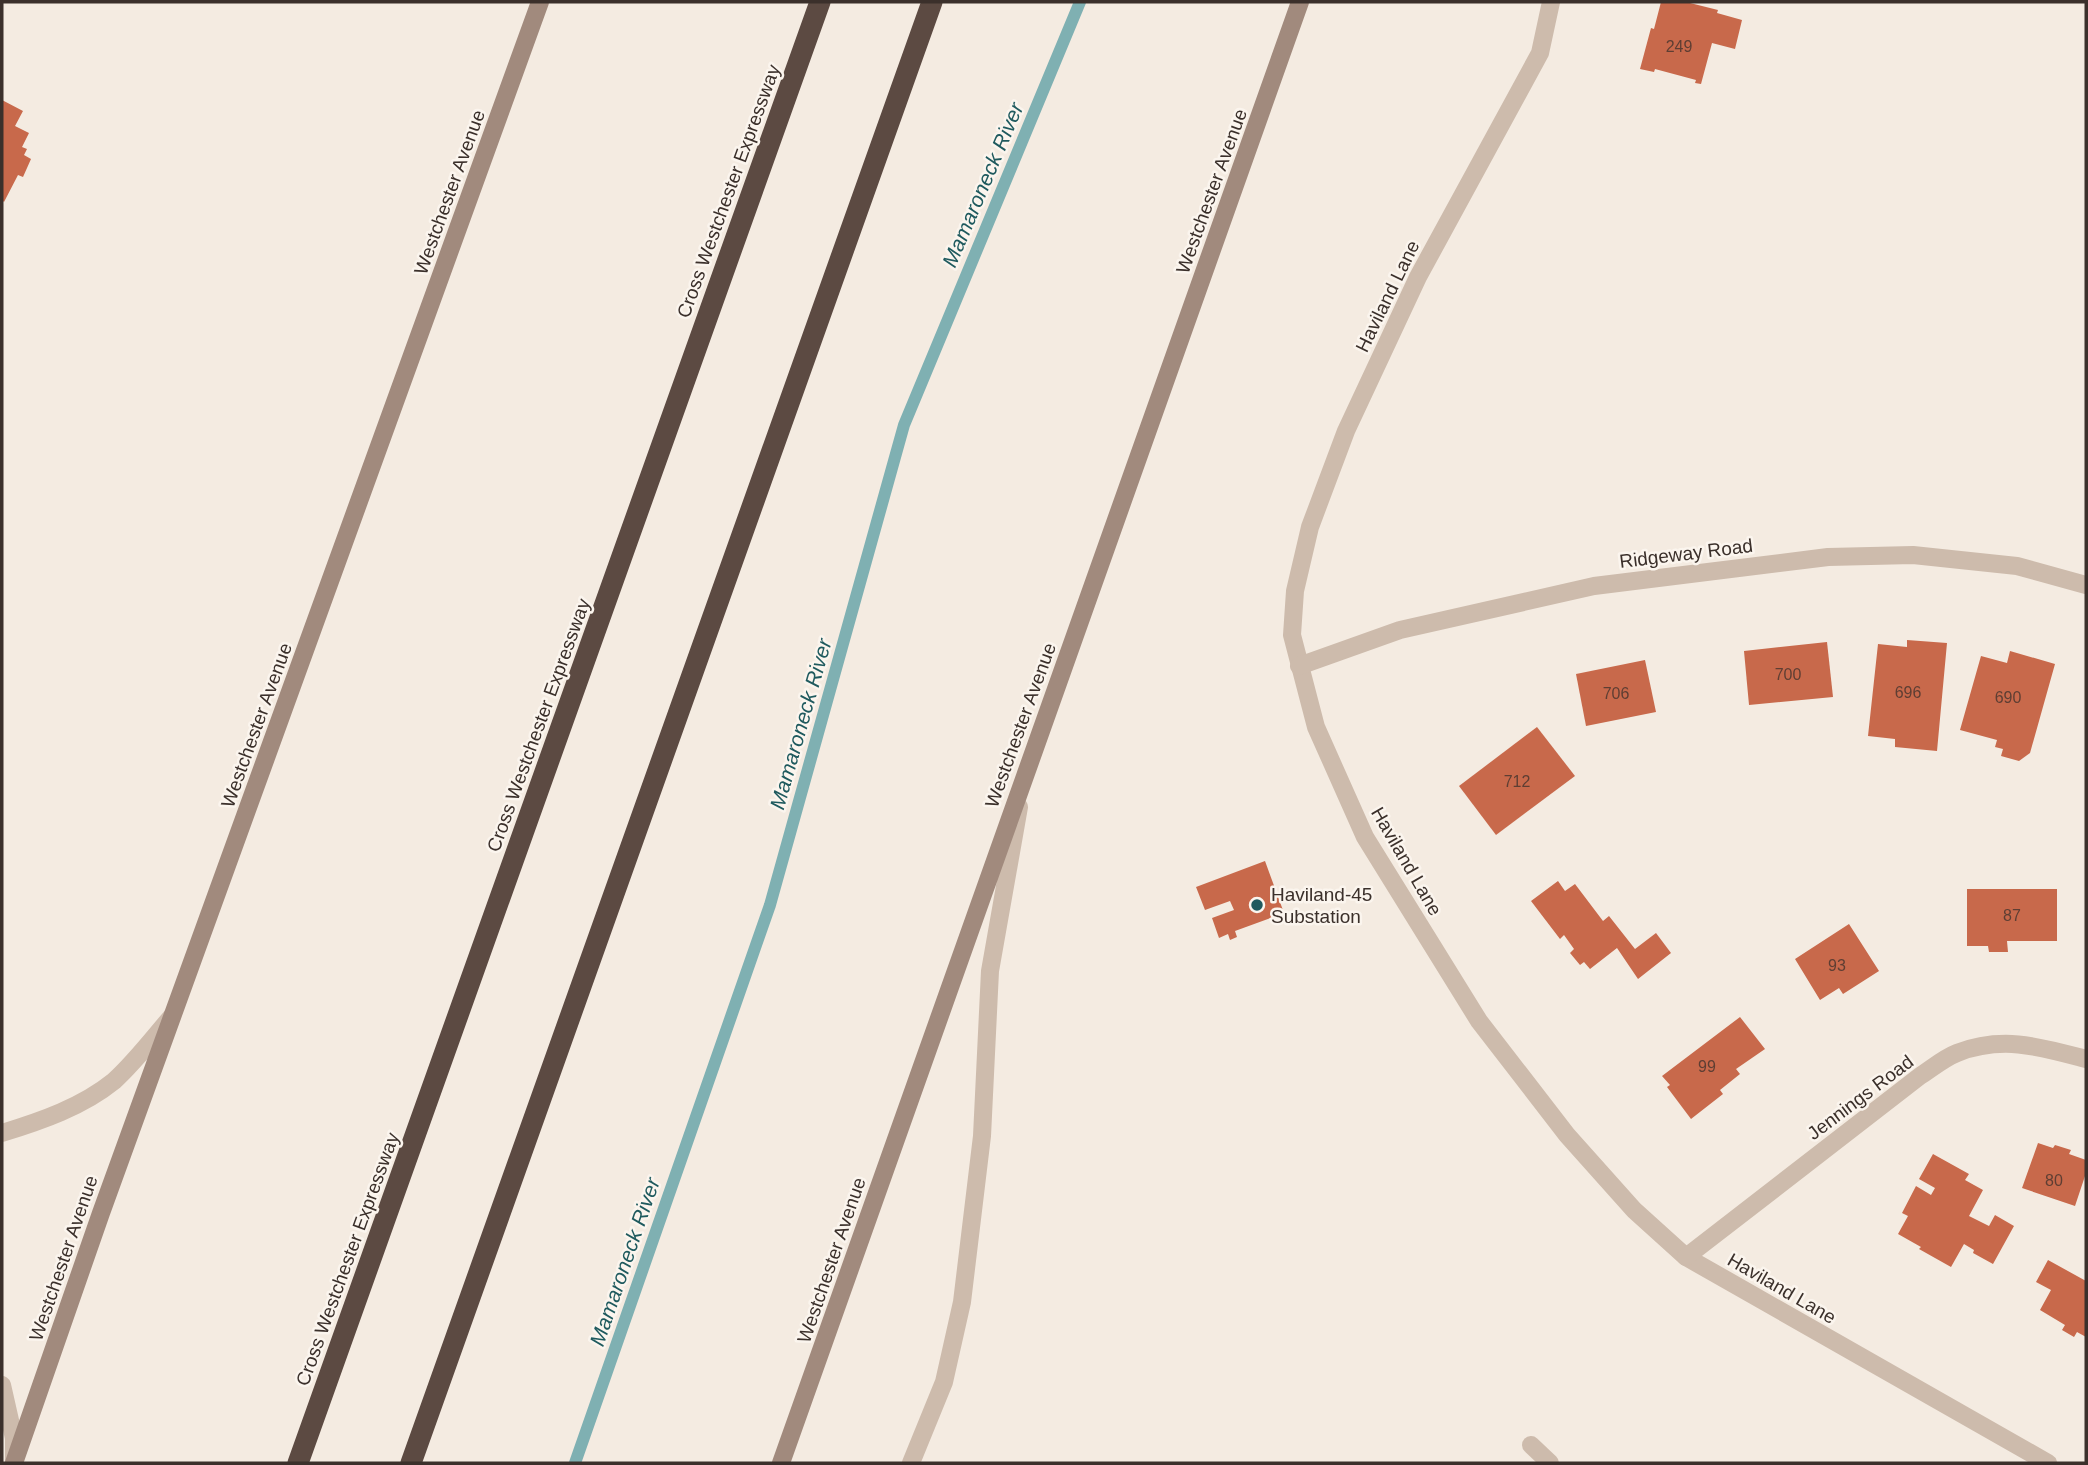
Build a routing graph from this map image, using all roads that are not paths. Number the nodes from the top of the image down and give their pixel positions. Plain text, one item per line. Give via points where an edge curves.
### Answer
1 (528, 2) edge
2 (540, 2) edge
3 (820, 2) edge
4 (932, 2) edge
5 (1300, 2) edge
6 (1551, 2) edge
7 (529, 34) junction
8 (2086, 585) edge
9 (1299, 666) junction
10 (1026, 769) junction
11 (172, 1016) junction
12 (2086, 1059) edge
13 (2, 1133) edge
14 (1686, 1258) junction
15 (2, 1385) edge
16 (1531, 1445) dead end
17 (14, 1463) edge
18 (298, 1463) edge
19 (411, 1463) edge
20 (781, 1463) edge
21 (911, 1463) edge
22 (1550, 1463) edge
23 (2048, 1463) edge

1 - 7 main road
2 - 7 main road, Westchester Avenue
3 - 18 highway, Cross Westchester Expressway
4 - 19 highway
5 - 10 main road, Westchester Avenue
6 - 9 street, Haviland Lane via 1540,53 1418,277 1346,431 1310,527 1295,591 1292,635
7 - 11 main road, Westchester Avenue
8 - 9 street, Ridgeway Road via 1991,563 1913,555 1828,557 1594,586 1400,630
9 - 14 street, Haviland Lane via 1316,727 1365,836 1479,1021 1633,1210
10 - 20 main road, Westchester Avenue
10 - 21 street via 990,971 982,1136 962,1302 944,1382
11 - 13 street via 114,1080 46,1120
11 - 17 main road, Westchester Avenue
12 - 14 street, Jennings Road via 2034,1045 1996,1042 1955,1053
14 - 23 street, Haviland Lane
15 - 17 street via 14,1438
16 - 22 street

